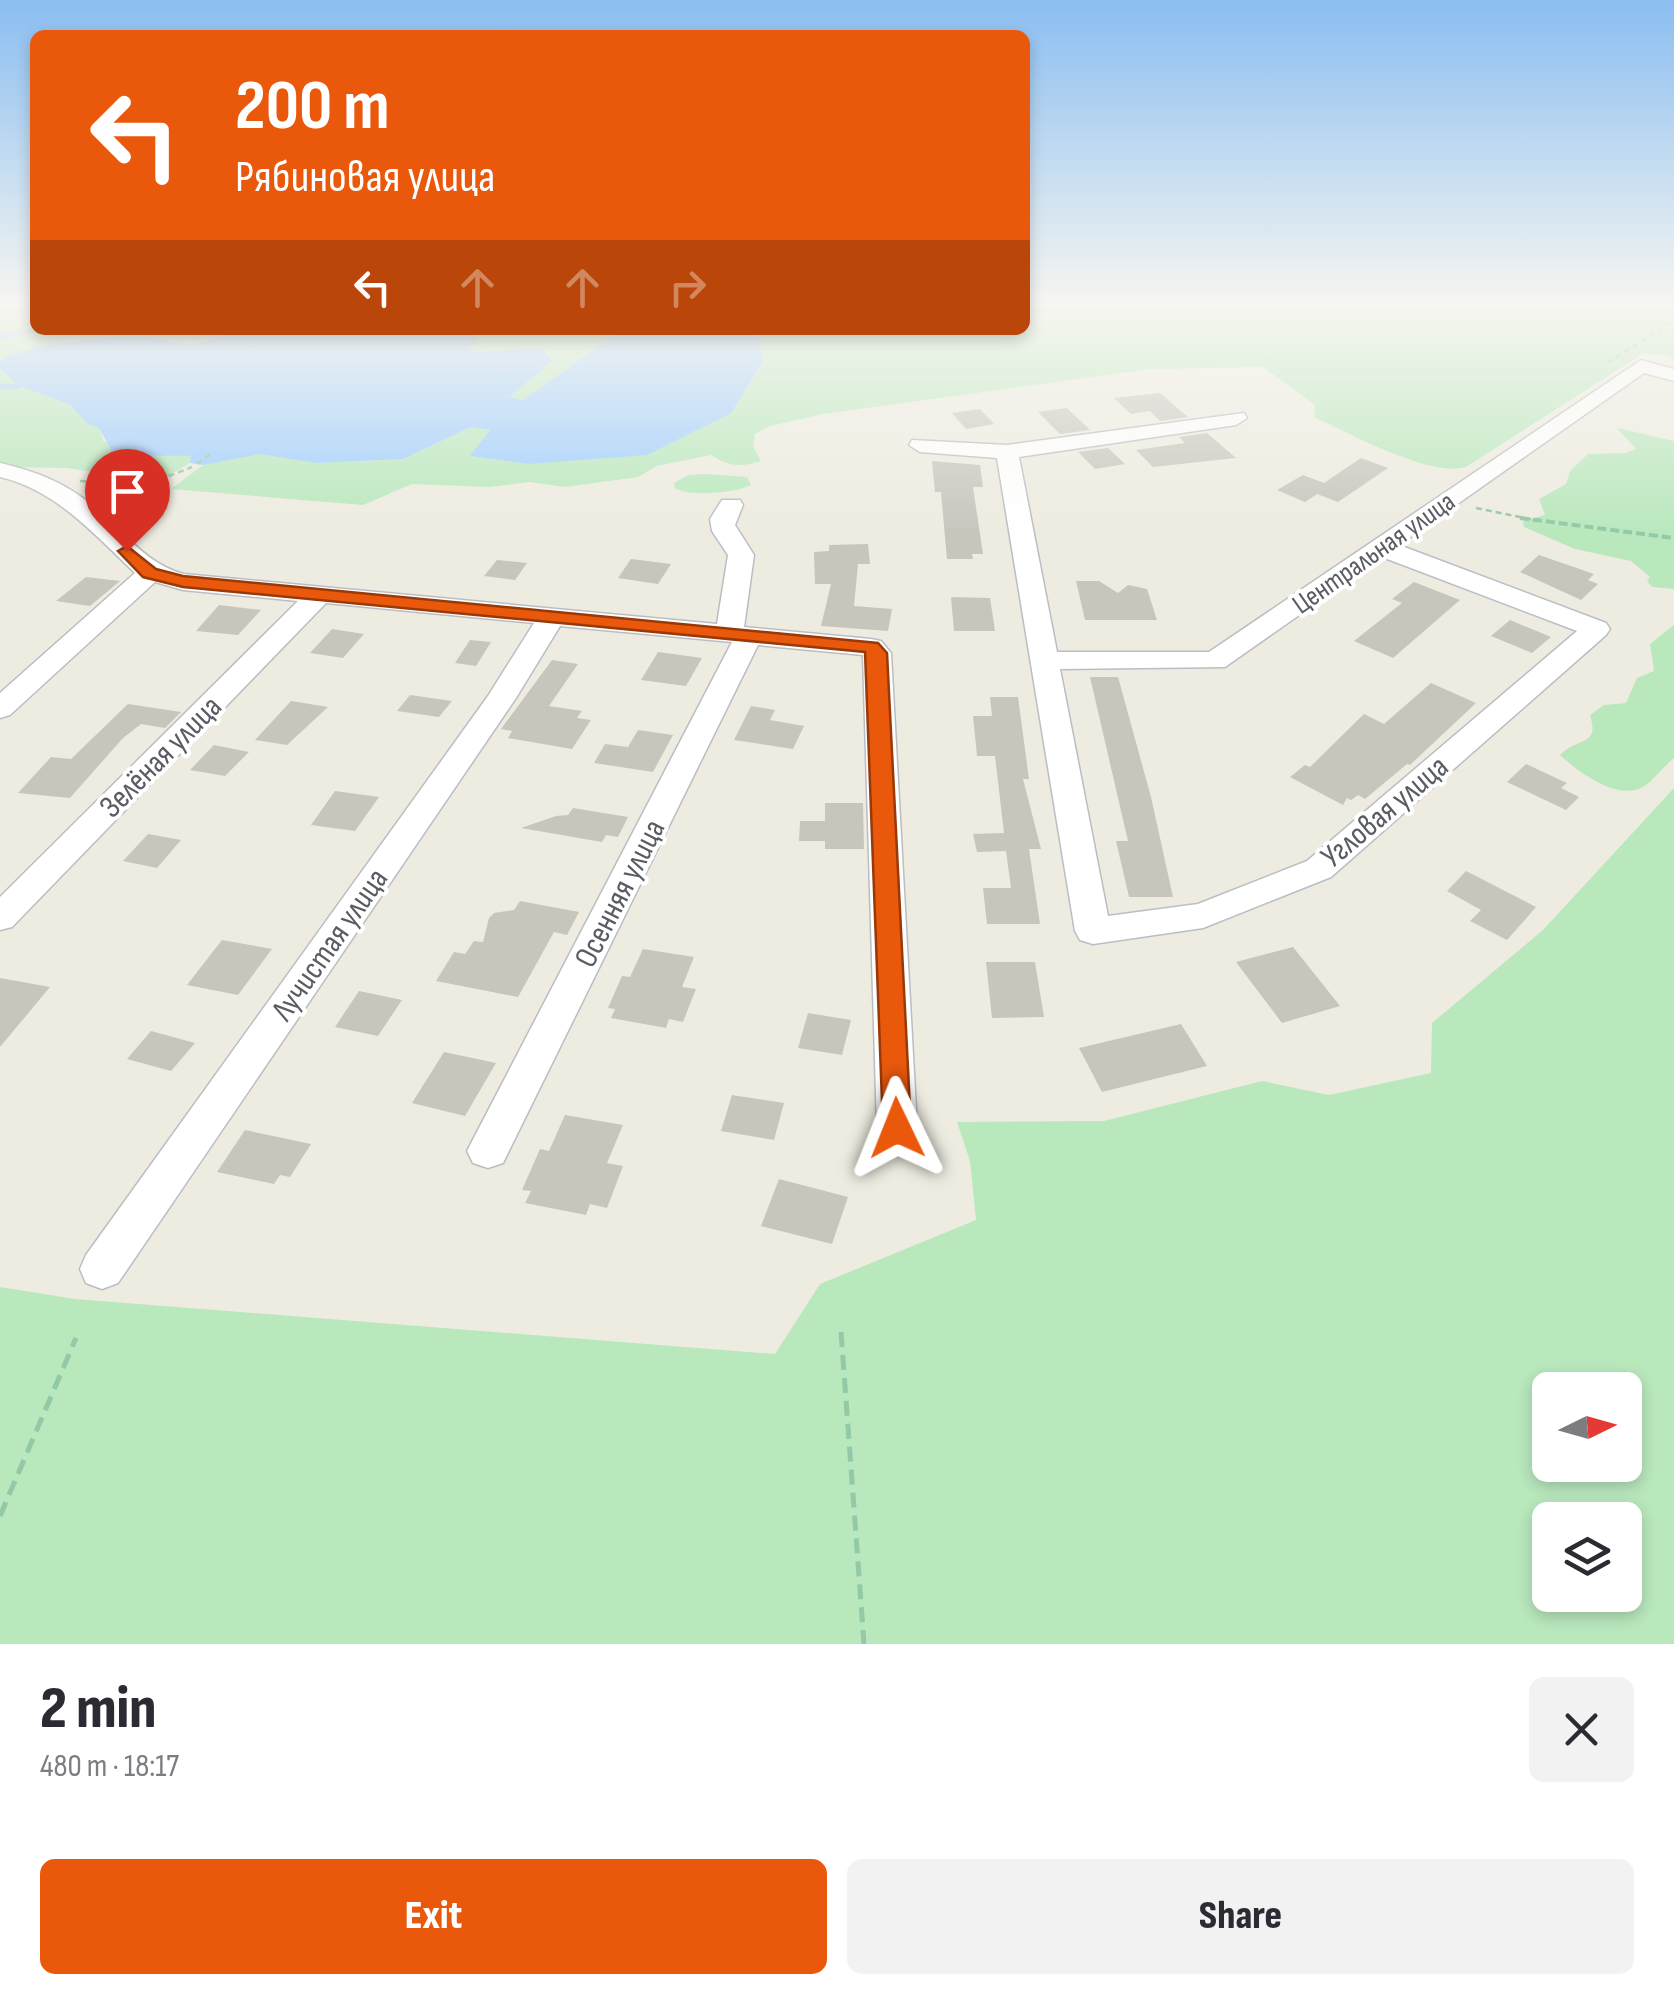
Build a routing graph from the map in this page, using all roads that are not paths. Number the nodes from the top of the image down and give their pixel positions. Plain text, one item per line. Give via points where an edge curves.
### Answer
1 (1619, 381) edge
2 (1236, 418) dead end
3 (920, 445) dead end
4 (1007, 452) junction
5 (12, 475) edge
6 (730, 504) dead end
7 (1380, 547) junction
8 (150, 573) junction
9 (319, 595) junction
10 (552, 616) junction
11 (739, 634) junction
12 (1046, 660) junction
13 (0, 709) edge
14 (0, 918) edge
15 (897, 1128) dead end
16 (488, 1151) dead end
17 (102, 1269) dead end

1 - 7 street, Центральная улица
2 - 4 street
3 - 4 street
4 - 12 street, Угловая улица
5 - 8 street via 82,508
6 - 11 street, Осенняя улица via 720,524 742,556
7 - 12 street, Центральная улица via 1215,661
7 - 12 street, Угловая улица via 1596,629 1318,869 1202,916 1092,931
8 - 9 street
8 - 13 street
9 - 10 street
9 - 14 street, Зелёная улица
10 - 11 street
10 - 17 street, Лучистая улица via 490,715
11 - 15 street via 865,644 877,653
11 - 16 street, Осенняя улица

